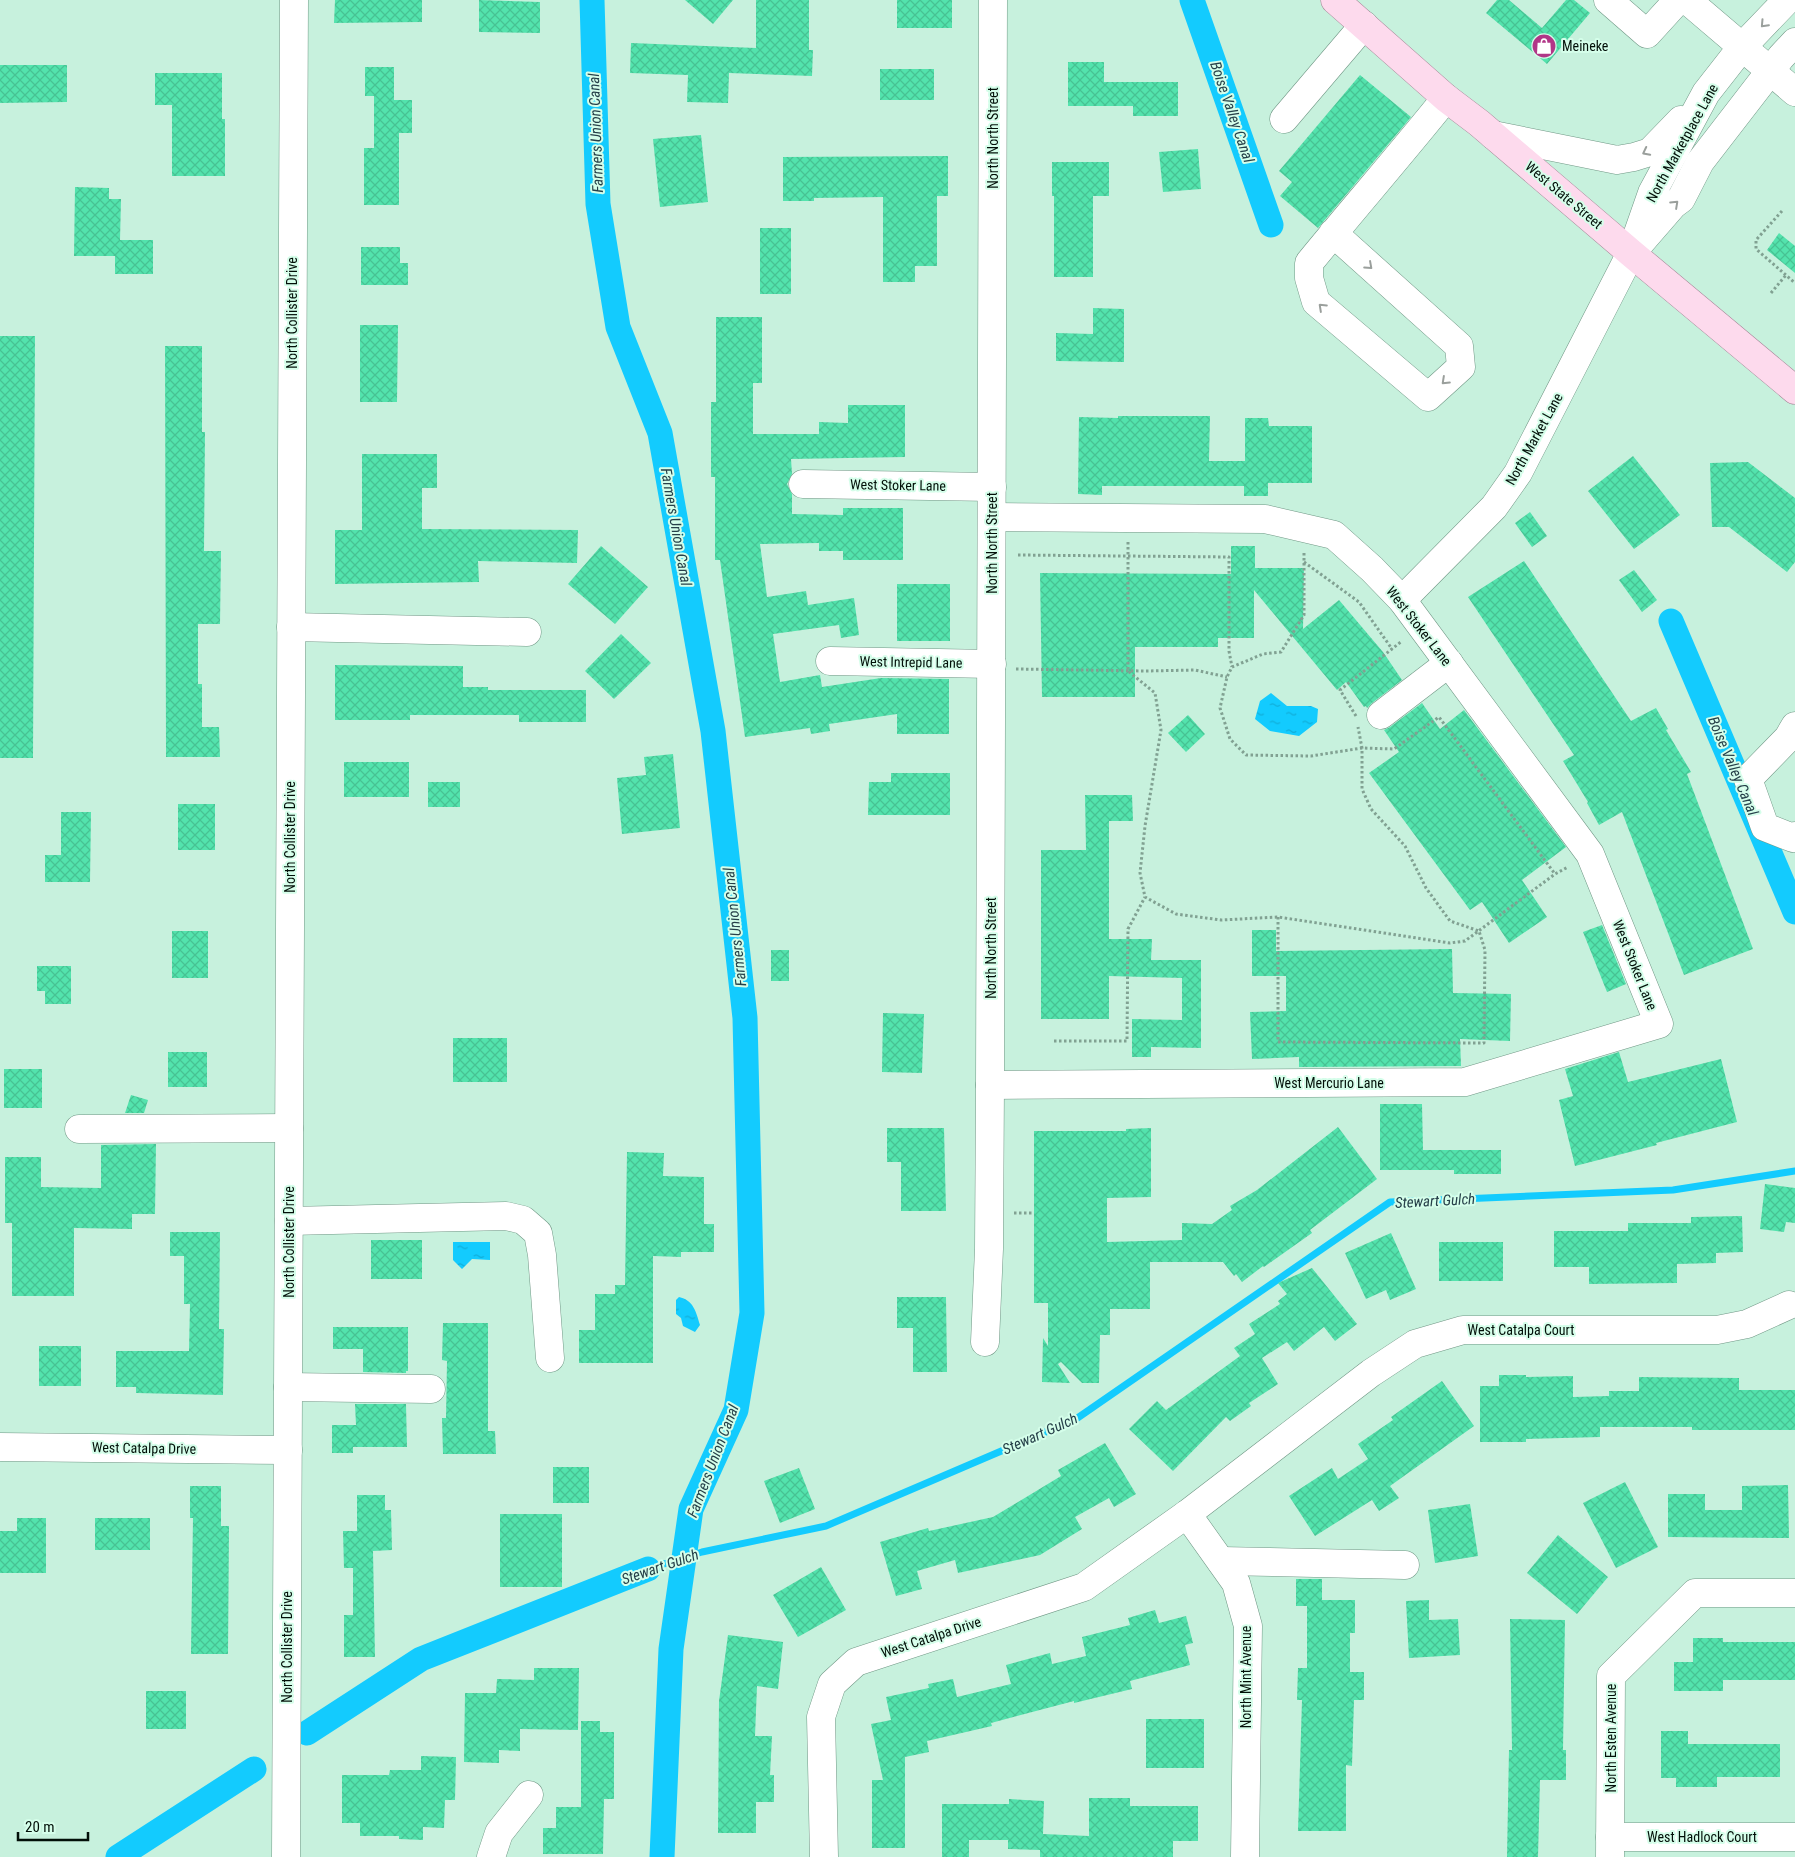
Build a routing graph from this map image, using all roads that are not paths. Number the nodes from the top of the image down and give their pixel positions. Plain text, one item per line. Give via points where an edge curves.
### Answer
1 (294, 0) edge
2 (993, 0) edge
3 (1335, 0) edge
4 (1608, 0) edge
5 (1678, 0) edge
6 (1687, 0) edge
7 (1787, 0) edge
8 (1364, 25) junction
9 (1795, 42) edge
10 (1742, 47) junction
11 (1770, 71) junction
12 (1795, 92) edge
13 (1706, 94) junction
14 (1446, 98) junction
15 (1284, 119) dead end
16 (1493, 135) junction
17 (1333, 233) junction
18 (1631, 253) junction
19 (1795, 390) edge
20 (803, 484) dead end
21 (992, 487) junction
22 (992, 517) junction
23 (1402, 600) junction
24 (291, 627) junction
25 (527, 632) dead end
26 (830, 661) dead end
27 (1449, 663) junction
28 (1009, 664) junction
29 (1381, 715) dead end
30 (1795, 726) edge
31 (1795, 836) edge
32 (1659, 1024) joint
33 (990, 1085) junction
34 (289, 1128) junction
35 (79, 1129) dead end
36 (289, 1222) junction
37 (1789, 1306) dead end
38 (985, 1342) dead end
39 (550, 1358) dead end
40 (288, 1387) junction
41 (431, 1389) dead end
42 (0, 1447) edge
43 (288, 1450) junction
44 (1187, 1514) junction
45 (1221, 1561) junction
46 (1406, 1565) dead end
47 (1795, 1594) edge
48 (529, 1795) dead end
49 (1795, 1837) edge
50 (1610, 1847) edge
51 (286, 1857) edge
52 (491, 1857) edge
53 (824, 1857) edge
54 (1245, 1857) edge

1 - 24 street, North Collister Drive
2 - 21 street, North North Street
3 - 8 main road, West State Street
4 - 5 street via 1647,34
6 - 10 street
7 -> 10 street, North Marketplace Lane
8 - 14 main road, West State Street
8 - 15 street
9 - 11 street, North Marketplace Lane
10 - 11 street
10 - 13 street, North Marketplace Lane
11 - 12 street
18 -> 11 street, North Marketplace Lane via 1681,199 1700,162
13 -> 16 street via 1650,152 1634,157 1617,160
13 - 18 street, North Marketplace Lane via 1652,193
14 - 16 main road, West State Street
14 - 17 street
16 - 18 main road, West State Street
17 -> 17 street via 1458,346 1461,366 1428,397 1316,302 1309,278 1309,263
18 - 19 main road, West State Street
18 - 23 street, North Market Lane via 1518,473 1494,507
20 - 21 street, West Stoker Lane
21 - 22 street, North North Street
22 - 23 street, West Stoker Lane via 1265,519 1334,535
22 - 28 street, North North Street
23 - 27 street, West Stoker Lane
24 - 25 street
24 - 34 street, North Collister Drive
26 - 28 street, West Intrepid Lane
27 - 29 street
27 - 32 street, West Stoker Lane via 1590,854
28 - 33 street, North North Street
30 - 31 street via 1788,738 1748,779 1765,828
32 - 33 street, West Mercurio Lane via 1465,1082
33 - 38 street, North North Street
34 - 35 street
34 - 36 street, North Collister Drive
36 - 39 street via 506,1216 523,1220 538,1233
36 - 40 street, North Collister Drive
37 - 44 street, West Catalpa Court via 1748,1324 1717,1330 1463,1330 1415,1344 1371,1373
40 - 41 street
40 - 43 street, North Collister Drive
42 - 43 street, West Catalpa Drive
43 - 51 street, North Collister Drive
44 - 45 street, North Mint Avenue
44 - 53 street, West Catalpa Drive via 1084,1588 856,1662 832,1684 820,1717
45 - 46 street
45 - 54 street, North Mint Avenue via 1236,1583 1248,1626
47 - 50 street, North Esten Avenue via 1695,1593 1611,1676
48 - 52 street via 499,1833
49 - 50 street, West Hadlock Court

